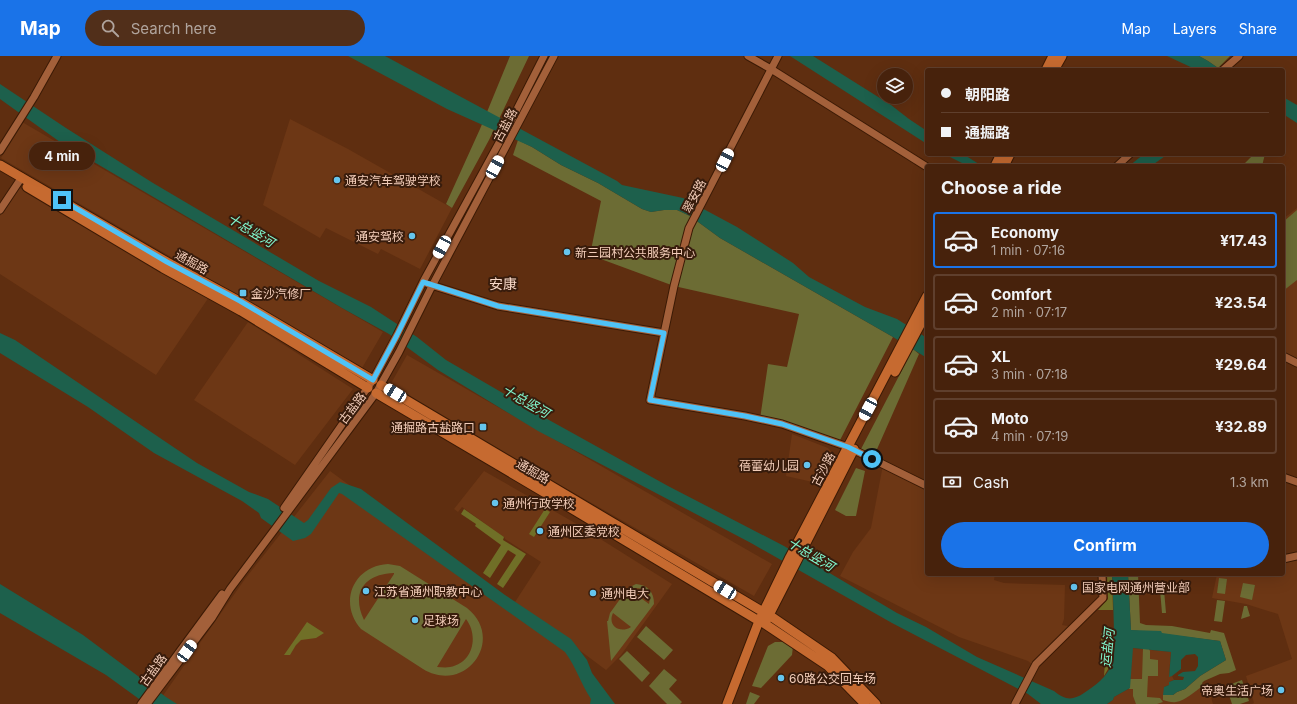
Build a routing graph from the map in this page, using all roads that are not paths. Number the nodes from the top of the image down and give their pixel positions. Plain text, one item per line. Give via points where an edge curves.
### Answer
1 (57, 56) edge
2 (544, 56) edge
3 (554, 56) edge
4 (748, 56) edge
5 (778, 56) edge
6 (1053, 56) edge
7 (1062, 56) edge
8 (1239, 56) edge
9 (1047, 68) edge
10 (1055, 68) edge
11 (1225, 68) edge
12 (771, 69) junction
13 (0, 151) edge
14 (1008, 156) edge
15 (1128, 156) edge
16 (999, 164) edge
17 (1119, 164) edge
18 (0, 165) edge
19 (925, 167) edge
20 (0, 171) edge
21 (20, 179) junction
22 (0, 210) edge
23 (423, 282) junction
24 (432, 286) junction
25 (925, 302) edge
26 (925, 314) edge
27 (918, 321) junction
28 (664, 333) junction
29 (1285, 357) edge
30 (1297, 363) edge
31 (375, 387) junction
32 (851, 449) junction
33 (1285, 478) edge
34 (1297, 482) edge
35 (925, 485) edge
36 (1297, 556) edge
37 (1285, 559) edge
38 (1102, 576) edge
39 (764, 618) junction
40 (160, 683) junction
41 (1016, 702) edge
42 (141, 704) edge
43 (148, 704) edge
44 (727, 704) edge
45 (734, 704) edge
46 (865, 704) edge
47 (876, 704) edge

1 - 13 street
2 - 23 street, 古盐路
3 - 24 street, 古盐路
4 - 12 street
5 - 12 street, 翠安路
6 - 9 main road
7 - 10 main road
8 - 11 street
12 - 19 street
12 - 28 street, 翠安路 via 689,228
14 - 16 main road
15 - 17 street
18 - 21 main road, 通掘路
20 - 21 main road, 通掘路
21 - 22 street
21 - 31 main road, 通掘路 via 163,268
23 - 24 street
23 - 31 street, 古盐路 via 391,345
24 - 28 street via 498,306
24 - 31 street, 古盐路 via 399,352
25 - 27 main road, 古沙路
26 - 27 main road, 古沙路
27 - 32 main road, 古沙路
28 - 32 street, 翠安路 via 650,400 782,424
29 - 30 street
31 - 39 main road, 通掘路 via 566,505
31 - 40 street, 古盐路
32 - 35 street
32 - 39 main road, 古沙路
33 - 34 street
36 - 37 street
38 - 41 street via 1103,598 1036,664
39 - 44 main road, 古沙路
39 - 45 main road, 古沙路
39 - 46 main road via 828,666
39 - 47 main road via 832,658
40 - 42 street, 古盐路
40 - 43 street, 古盐路

